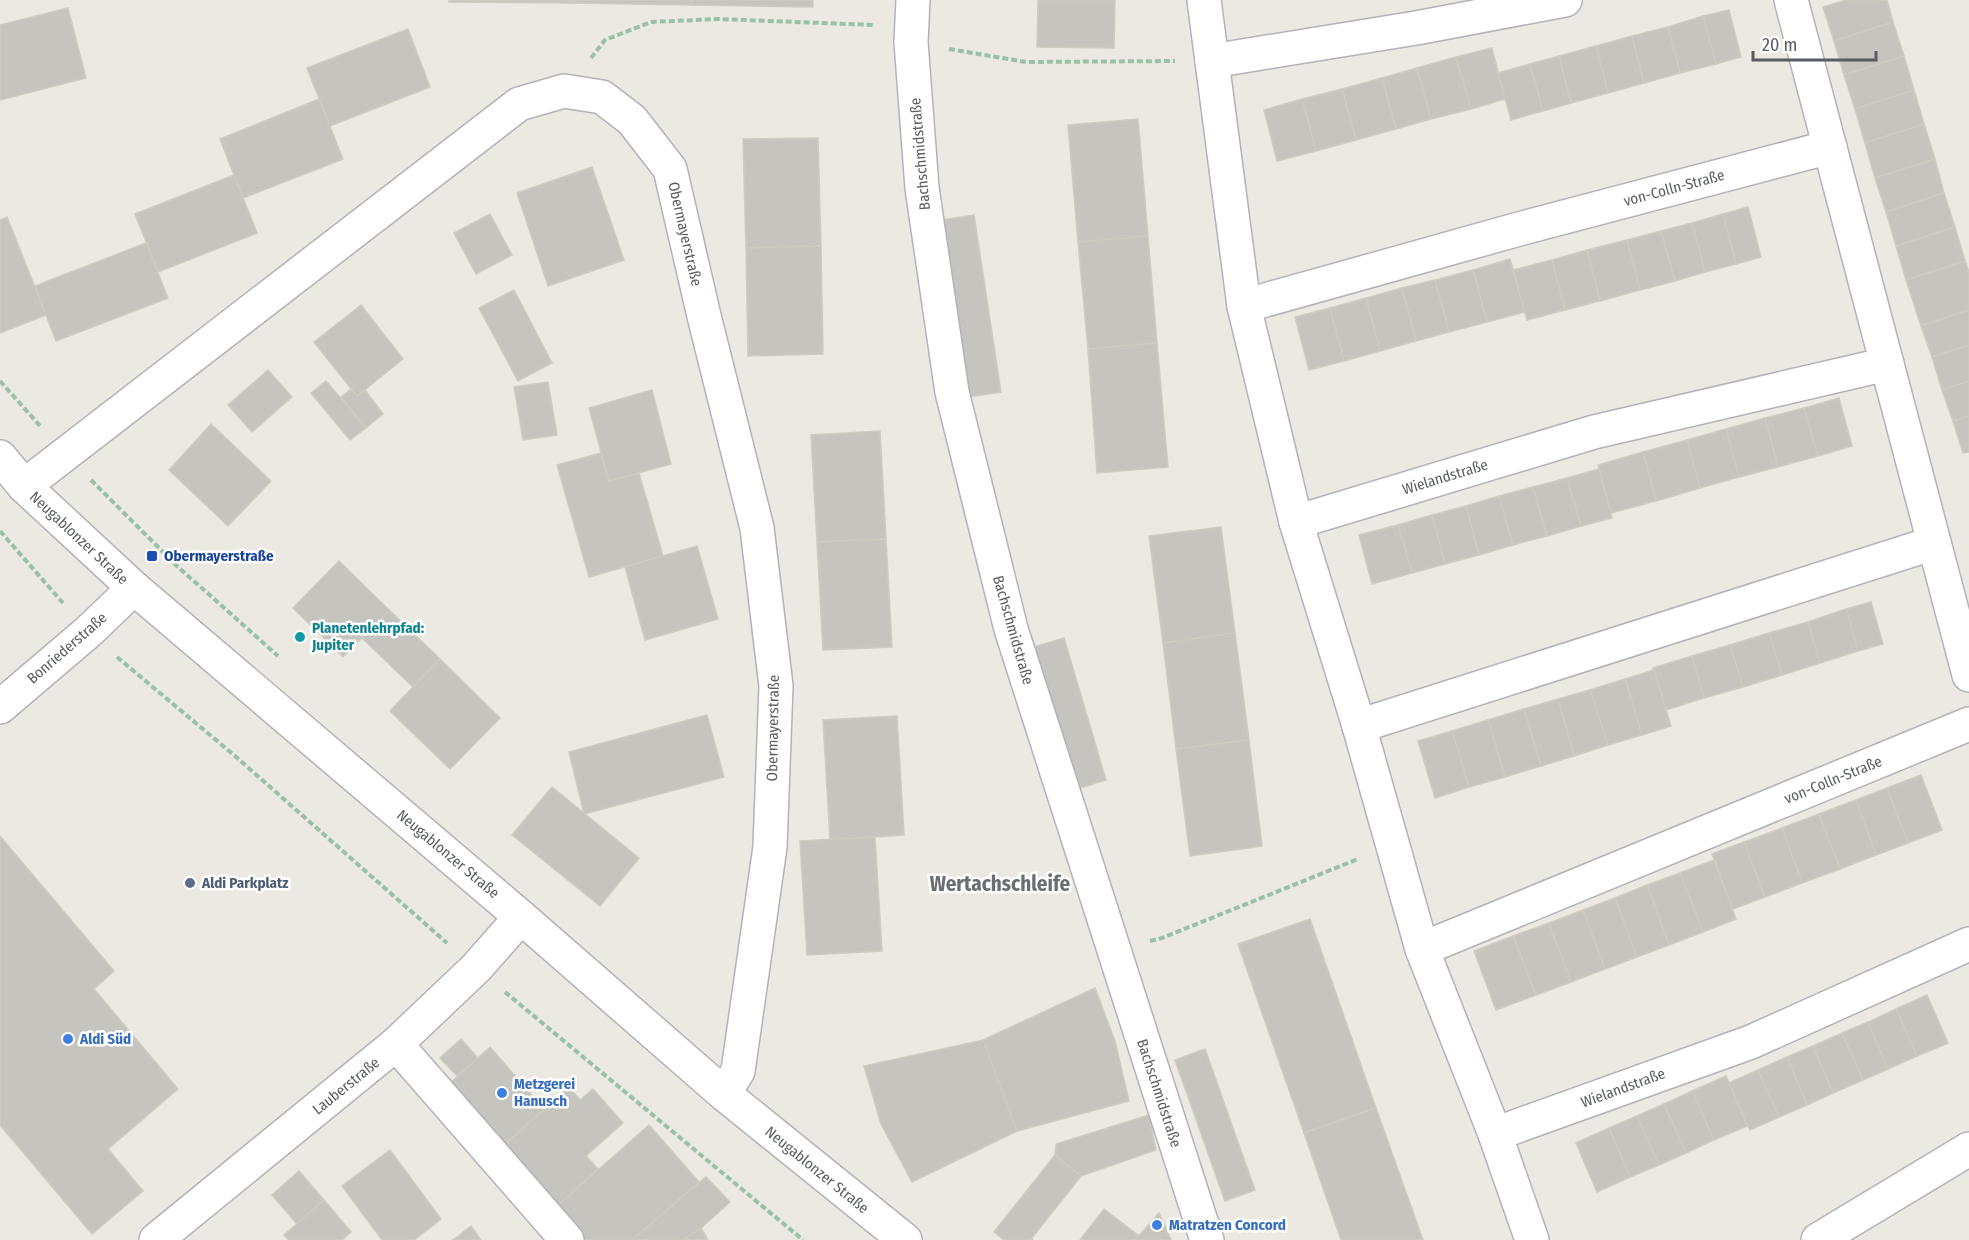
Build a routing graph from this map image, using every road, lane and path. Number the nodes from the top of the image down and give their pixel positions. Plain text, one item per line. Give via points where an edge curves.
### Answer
1 (913, 0) edge
2 (1204, 0) edge
3 (1565, 0) edge
4 (1791, 0) edge
5 (1212, 61) junction
6 (1830, 147) junction
7 (1244, 306) junction
8 (1887, 364) junction
9 (0, 458) edge
10 (24, 486) junction
11 (1296, 522) junction
12 (0, 531) edge
13 (1934, 543) junction
14 (134, 588) junction
15 (88, 632) junction
16 (1969, 675) edge
17 (0, 707) edge
18 (1969, 724) edge
19 (1359, 726) junction
20 (1393, 845) junction
21 (521, 917) junction
22 (1969, 944) edge
23 (1422, 949) junction
24 (1115, 951) junction
25 (476, 968) junction
26 (396, 1044) junction
27 (724, 1095) junction
28 (1495, 1134) junction
29 (1969, 1149) edge
30 (156, 1240) edge
31 (567, 1240) edge
32 (802, 1240) edge
33 (905, 1240) edge
34 (1207, 1240) edge
35 (1532, 1240) edge
36 (1818, 1240) edge

1 - 24 street, Bachschmidstraße via 911,42 922,188 952,392 1011,629
2 - 5 street
3 - 5 street
4 - 6 street
5 - 7 street
6 - 7 street, von-Colln-Straße
6 - 8 street
7 - 11 street
8 - 11 street, Wielandstraße via 1594,432
8 - 13 street
9 - 10 street, Neugablonzer Straße
10 - 14 street, Neugablonzer Straße
10 - 27 street, Obermayerstraße via 519,104 564,91 602,97 632,120 670,170 757,528 776,686 770,847 738,1071
11 - 19 street
12 - 15 path
13 - 16 street
13 - 19 street
14 - 15 street, Bonriederstraße
14 - 21 street, Neugablonzer Straße
15 - 17 street, Bonriederstraße
15 - 25 path
18 - 23 street, von-Colln-Straße
19 - 20 street
20 - 23 street
20 - 24 path via 1162,938
21 - 25 street, Lauberstraße
21 - 27 street, Neugablonzer Straße
22 - 28 street, Wielandstraße via 1751,1042
23 - 28 street
24 - 34 street, Bachschmidstraße
25 - 26 street, Lauberstraße
25 - 32 path
26 - 30 street, Lauberstraße
26 - 31 street
27 - 33 street, Neugablonzer Straße
28 - 35 street
29 - 36 street

